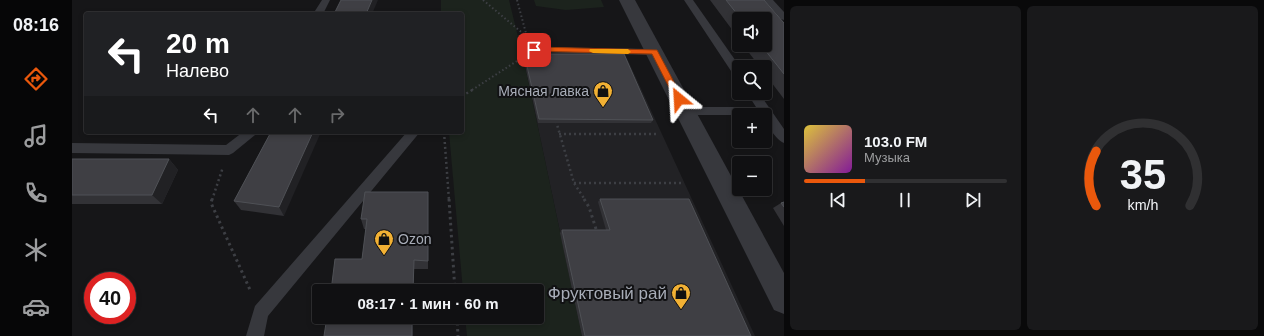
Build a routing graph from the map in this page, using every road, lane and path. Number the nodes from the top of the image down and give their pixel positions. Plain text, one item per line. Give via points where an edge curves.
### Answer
1 (326, 0) edge
2 (483, 0) edge
3 (517, 0) edge
4 (627, 0) edge
5 (688, 0) edge
6 (768, 0) edge
7 (319, 12) edge
8 (784, 17) edge
9 (526, 37) junction
10 (534, 50) junction
11 (654, 52) junction
12 (732, 64) edge
13 (464, 95) edge
14 (685, 111) junction
15 (732, 111) edge
16 (555, 120) edge
17 (772, 121) edge
18 (249, 134) edge
19 (412, 134) edge
20 (444, 134) edge
21 (559, 134) junction
22 (659, 134) dead end
23 (784, 138) edge
24 (72, 148) edge
25 (229, 150) junction
26 (574, 183) junction
27 (682, 183) dead end
28 (598, 235) edge
29 (455, 284) edge
30 (784, 300) edge
31 (260, 312) junction
32 (457, 324) edge
33 (255, 336) edge
34 (458, 336) edge

1 - 7 lane
2 - 9 path
3 - 9 path
4 - 11 street
5 - 12 lane
6 - 8 lane
9 - 10 path
10 - 11 lane
10 - 13 path
11 - 14 street
14 - 15 lane
14 - 30 street
16 - 21 path
17 - 23 lane
18 - 25 lane
19 - 31 lane
20 - 29 path
21 - 22 path
21 - 26 path
24 - 25 lane
25 - 31 path via 211,203
26 - 27 path
26 - 28 path via 589,207
31 - 33 lane
32 - 34 path

